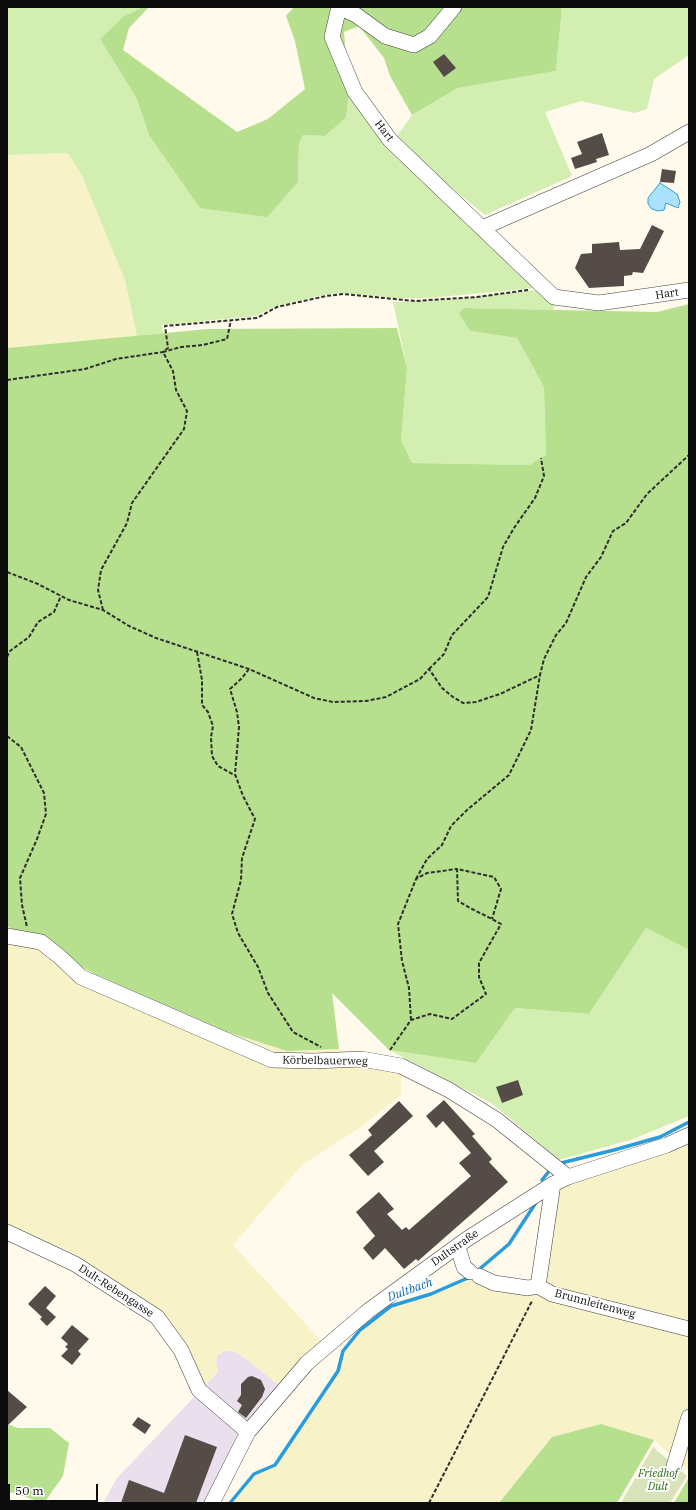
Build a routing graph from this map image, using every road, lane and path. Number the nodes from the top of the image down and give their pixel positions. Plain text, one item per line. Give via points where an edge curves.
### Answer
1 (339, 7) edge
2 (454, 7) edge
3 (689, 132) edge
4 (482, 228) junction
5 (545, 288) junction
6 (689, 290) edge
7 (231, 320) junction
8 (163, 352) junction
9 (7, 380) edge
10 (689, 455) edge
11 (541, 458) dead end
12 (7, 572) edge
13 (61, 596) junction
14 (103, 610) junction
15 (197, 652) junction
16 (7, 657) edge
17 (249, 669) junction
18 (429, 669) junction
19 (540, 675) junction
20 (7, 736) edge
21 (236, 777) junction
22 (457, 869) junction
23 (416, 878) junction
24 (492, 919) junction
25 (7, 936) edge
26 (30, 940) junction
27 (411, 1020) junction
28 (343, 1060) junction
29 (400, 1066) junction
30 (689, 1135) edge
31 (568, 1177) junction
32 (553, 1184) junction
33 (7, 1232) edge
34 (458, 1247) junction
35 (440, 1259) junction
36 (471, 1272) junction
37 (538, 1286) junction
38 (689, 1329) edge
39 (689, 1417) edge
40 (248, 1432) junction
41 (674, 1466) dead end
42 (212, 1503) edge
43 (429, 1503) edge

1 - 2 street, Hart via 356,15 385,36 414,45 430,36
1 - 4 street, Hart via 332,37 355,92 390,140
3 - 4 street via 651,154 585,175
4 - 5 street, Hart
5 - 6 street, Hart via 554,297 599,303
5 - 7 path via 478,297 415,300 343,294 277,307 257,318
7 - 8 path via 228,339
7 - 8 path via 165,326 168,348
8 - 9 path via 116,359 85,369
8 - 14 path via 173,371 176,390 187,411 184,428 132,503 127,523 101,570 98,590
10 - 19 path via 647,494 626,523 613,531 601,557 586,577 566,623 556,635 544,659
11 - 18 path via 544,476 535,498 503,547 488,597 452,635 444,654
12 - 13 path
13 - 14 path
13 - 16 path via 54,612 38,622 29,637 10,651
14 - 15 path via 129,626
15 - 17 path
15 - 21 path via 202,680 202,705 208,712 213,726 212,756 218,766
17 - 18 path via 314,698 333,702 366,701 386,697 420,680
17 - 21 path via 230,689 239,727
18 - 19 path via 442,688 463,704 489,698
19 - 23 path via 531,730 509,776 466,810 451,826 442,845 427,859
20 - 26 path via 21,747 44,793 46,814 20,878 22,904
21 - 28 path via 255,819 242,858 241,880 232,914 238,933 258,967 268,992 293,1032
22 - 23 path
22 - 24 path via 458,901
22 - 24 path via 494,877 501,889
23 - 27 path via 398,924 402,961 409,988
24 - 27 path via 501,924 479,963 479,977 486,994 452,1019 430,1014
25 - 26 street, Körbelbauerweg
26 - 28 street, Körbelbauerweg via 41,942 81,977 272,1060
27 - 29 path via 387,1055
28 - 29 street, Körbelbauerweg via 362,1059
29 - 31 street, Körbelbauerweg via 449,1090 497,1120
30 - 31 street, Dultstraße via 667,1145
31 - 32 street, Dultstraße
32 - 34 street, Dultstraße
32 - 37 street
33 - 40 street, Dult-Rebengasse via 74,1264 157,1317 181,1350 199,1390
34 - 35 street, Dultstraße
34 - 36 street
35 - 36 street, Brunnleitenweg via 454,1262
35 - 40 street, Dultstraße via 368,1311 312,1359
36 - 37 street, Brunnleitenweg via 494,1283 528,1288
37 - 38 street, Brunnleitenweg via 552,1294
37 - 43 path via 530,1309
39 - 41 street
40 - 42 street, Dultstraße

